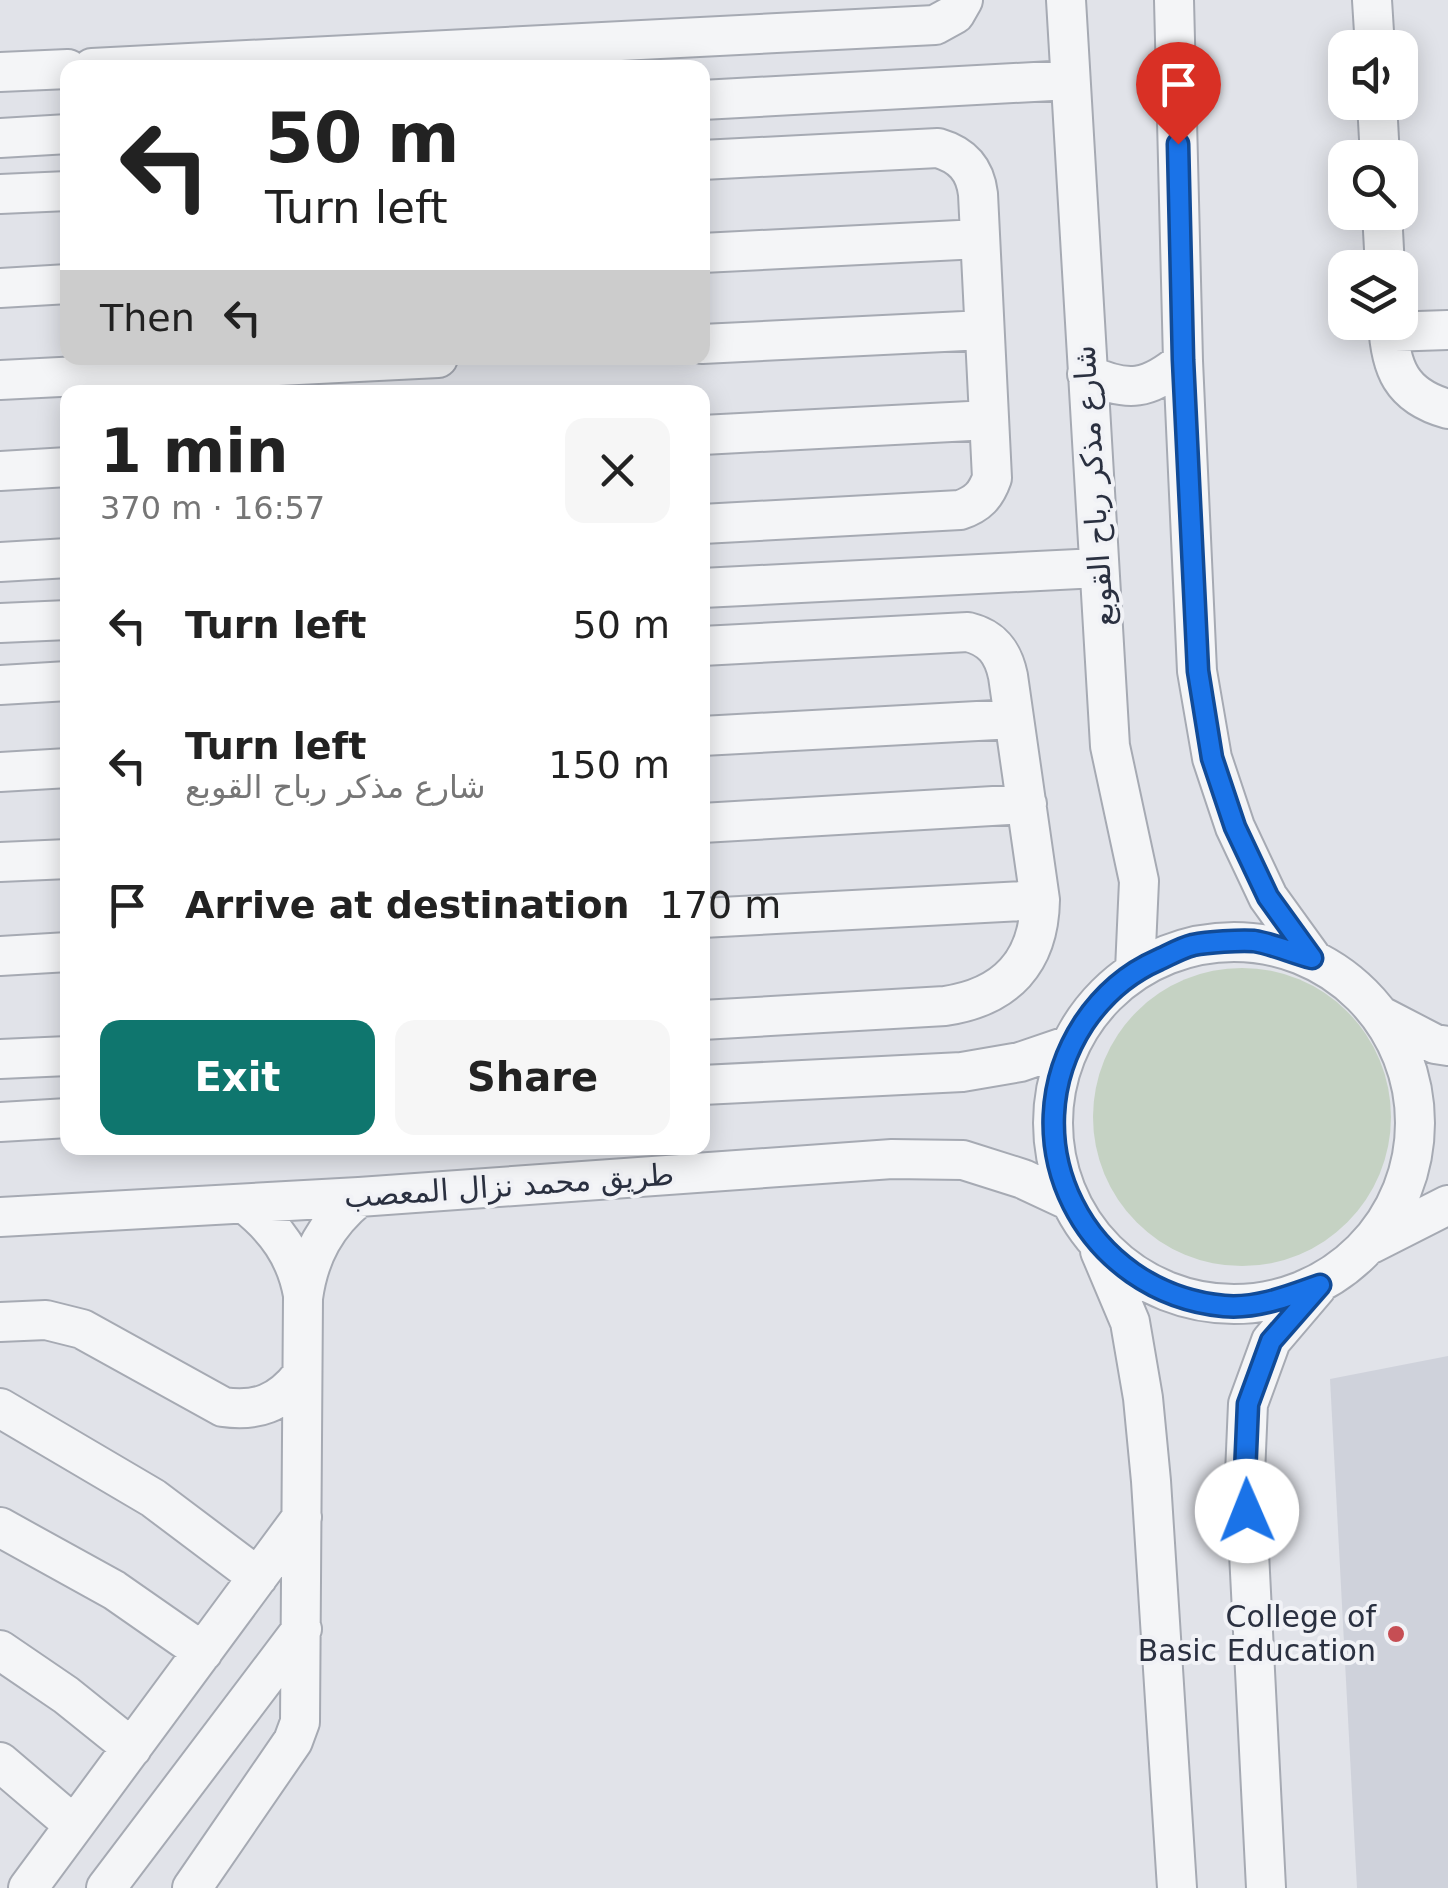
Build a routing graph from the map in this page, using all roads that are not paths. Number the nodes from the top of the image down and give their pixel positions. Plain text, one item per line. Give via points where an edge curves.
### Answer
1 (963, 0) edge
2 (1066, 0) edge
3 (1174, 0) edge
4 (1372, 0) edge
5 (1373, 30) edge
6 (579, 55) edge
7 (394, 60) edge
8 (60, 69) edge
9 (0, 72) edge
10 (1070, 80) junction
11 (710, 100) edge
12 (60, 134) edge
13 (0, 138) edge
14 (710, 160) edge
15 (60, 190) edge
16 (0, 194) edge
17 (980, 239) junction
18 (710, 253) edge
19 (60, 284) edge
20 (0, 288) edge
21 (1418, 328) edge
22 (984, 330) junction
23 (1448, 330) edge
24 (1389, 340) edge
25 (710, 344) edge
26 (1183, 360) junction
27 (299, 365) edge
28 (1086, 374) junction
29 (0, 380) edge
30 (1448, 409) edge
31 (989, 420) junction
32 (710, 435) edge
33 (60, 467) edge
34 (0, 471) edge
35 (710, 524) edge
36 (60, 558) edge
37 (0, 562) edge
38 (1098, 568) junction
39 (710, 588) edge
40 (60, 620) edge
41 (0, 623) edge
42 (710, 646) edge
43 (60, 681) edge
44 (0, 685) edge
45 (1014, 720) junction
46 (710, 736) edge
47 (60, 768) edge
48 (0, 772) edge
49 (1026, 804) junction
50 (710, 822) edge
51 (60, 858) edge
52 (0, 862) edge
53 (1040, 900) junction
54 (710, 918) edge
55 (60, 952) edge
56 (0, 956) edge
57 (1312, 958) junction
58 (1135, 970) junction
59 (1383, 1017) junction
60 (710, 1020) edge
61 (1070, 1044) junction
62 (1448, 1046) edge
63 (60, 1056) edge
64 (0, 1060) edge
65 (710, 1085) edge
66 (60, 1118) edge
67 (0, 1122) edge
68 (359, 1197) junction
69 (1070, 1202) junction
70 (245, 1204) junction
71 (1448, 1205) edge
72 (0, 1217) edge
73 (1098, 1244) junction
74 (1369, 1246) junction
75 (1320, 1285) junction
76 (303, 1298) junction
77 (18, 1321) edge
78 (0, 1354) edge
79 (302, 1376) junction
80 (1, 1406) edge
81 (302, 1518) junction
82 (0, 1527) edge
83 (258, 1576) junction
84 (302, 1629) junction
85 (0, 1650) edge
86 (203, 1652) junction
87 (132, 1748) junction
88 (0, 1762) edge
89 (74, 1825) junction
90 (28, 1888) edge
91 (106, 1888) edge
92 (192, 1888) edge
93 (1177, 1888) edge
94 (1266, 1888) edge

1 - 6 street via 936,25
2 - 10 street, شارع مذكر رباح القوبع
3 - 26 street
4 - 5 street
6 - 7 street
8 - 9 street
10 - 11 street
10 - 28 street, شارع مذكر رباح القوبع
12 - 13 street
14 - 17 street via 938,148 959,156 973,172
15 - 16 street
17 - 18 street
17 - 22 street
19 - 20 street
21 - 23 street
22 - 25 street
22 - 31 street
24 - 30 street via 1400,376 1421,398
26 - 28 street via 1163,378 1137,386 1111,386
26 - 57 street via 1198,671 1212,758 1268,897
27 - 29 street
28 - 38 street, شارع مذكر رباح القوبع
31 - 32 street
31 - 35 street via 992,478 972,506
33 - 34 street
36 - 37 street
38 - 39 street
38 - 58 street, شارع مذكر رباح القوبع via 1110,746 1139,881
40 - 41 street
42 - 45 street via 968,632 1000,652
43 - 44 street
45 - 46 street
45 - 49 street
47 - 48 street
49 - 50 street
49 - 53 street
51 - 52 street
53 - 54 street
53 - 60 street via 1040,922 1023,964 989,994 968,1002
55 - 56 street
57 - 58 street via 1253,941 1222,943 1192,946
57 - 59 street via 1352,983
58 - 61 street via 1097,1003
59 - 62 street
59 - 74 street via 1410,1073 1416,1134 1402,1194
61 - 65 street via 962,1072
61 - 69 street via 1054,1096 1054,1150
63 - 64 street
66 - 67 street
68 - 69 street, طريق محمد نزال المعصب via 892,1159 963,1160
68 - 70 street, طريق محمد نزال المعصب
68 - 76 street via 320,1241
69 - 73 street
70 - 72 street, طريق محمد نزال المعصب
70 - 76 street via 285,1244
71 - 74 street
73 - 75 street via 1134,1276 1178,1297 1226,1306 1274,1302
73 - 93 street via 1130,1322 1143,1398
74 - 75 street
75 - 94 street via 1271,1341 1248,1404 1245,1474
76 - 79 street
77 - 78 street
77 - 79 street via 82,1329 223,1407 260,1408
79 - 81 street
80 - 83 street via 153,1498
81 - 83 street
81 - 84 street
82 - 86 street via 114,1590
83 - 86 street
84 - 91 street
84 - 92 street via 294,1741
85 - 87 street
86 - 87 street
87 - 89 street
88 - 89 street
89 - 90 street

